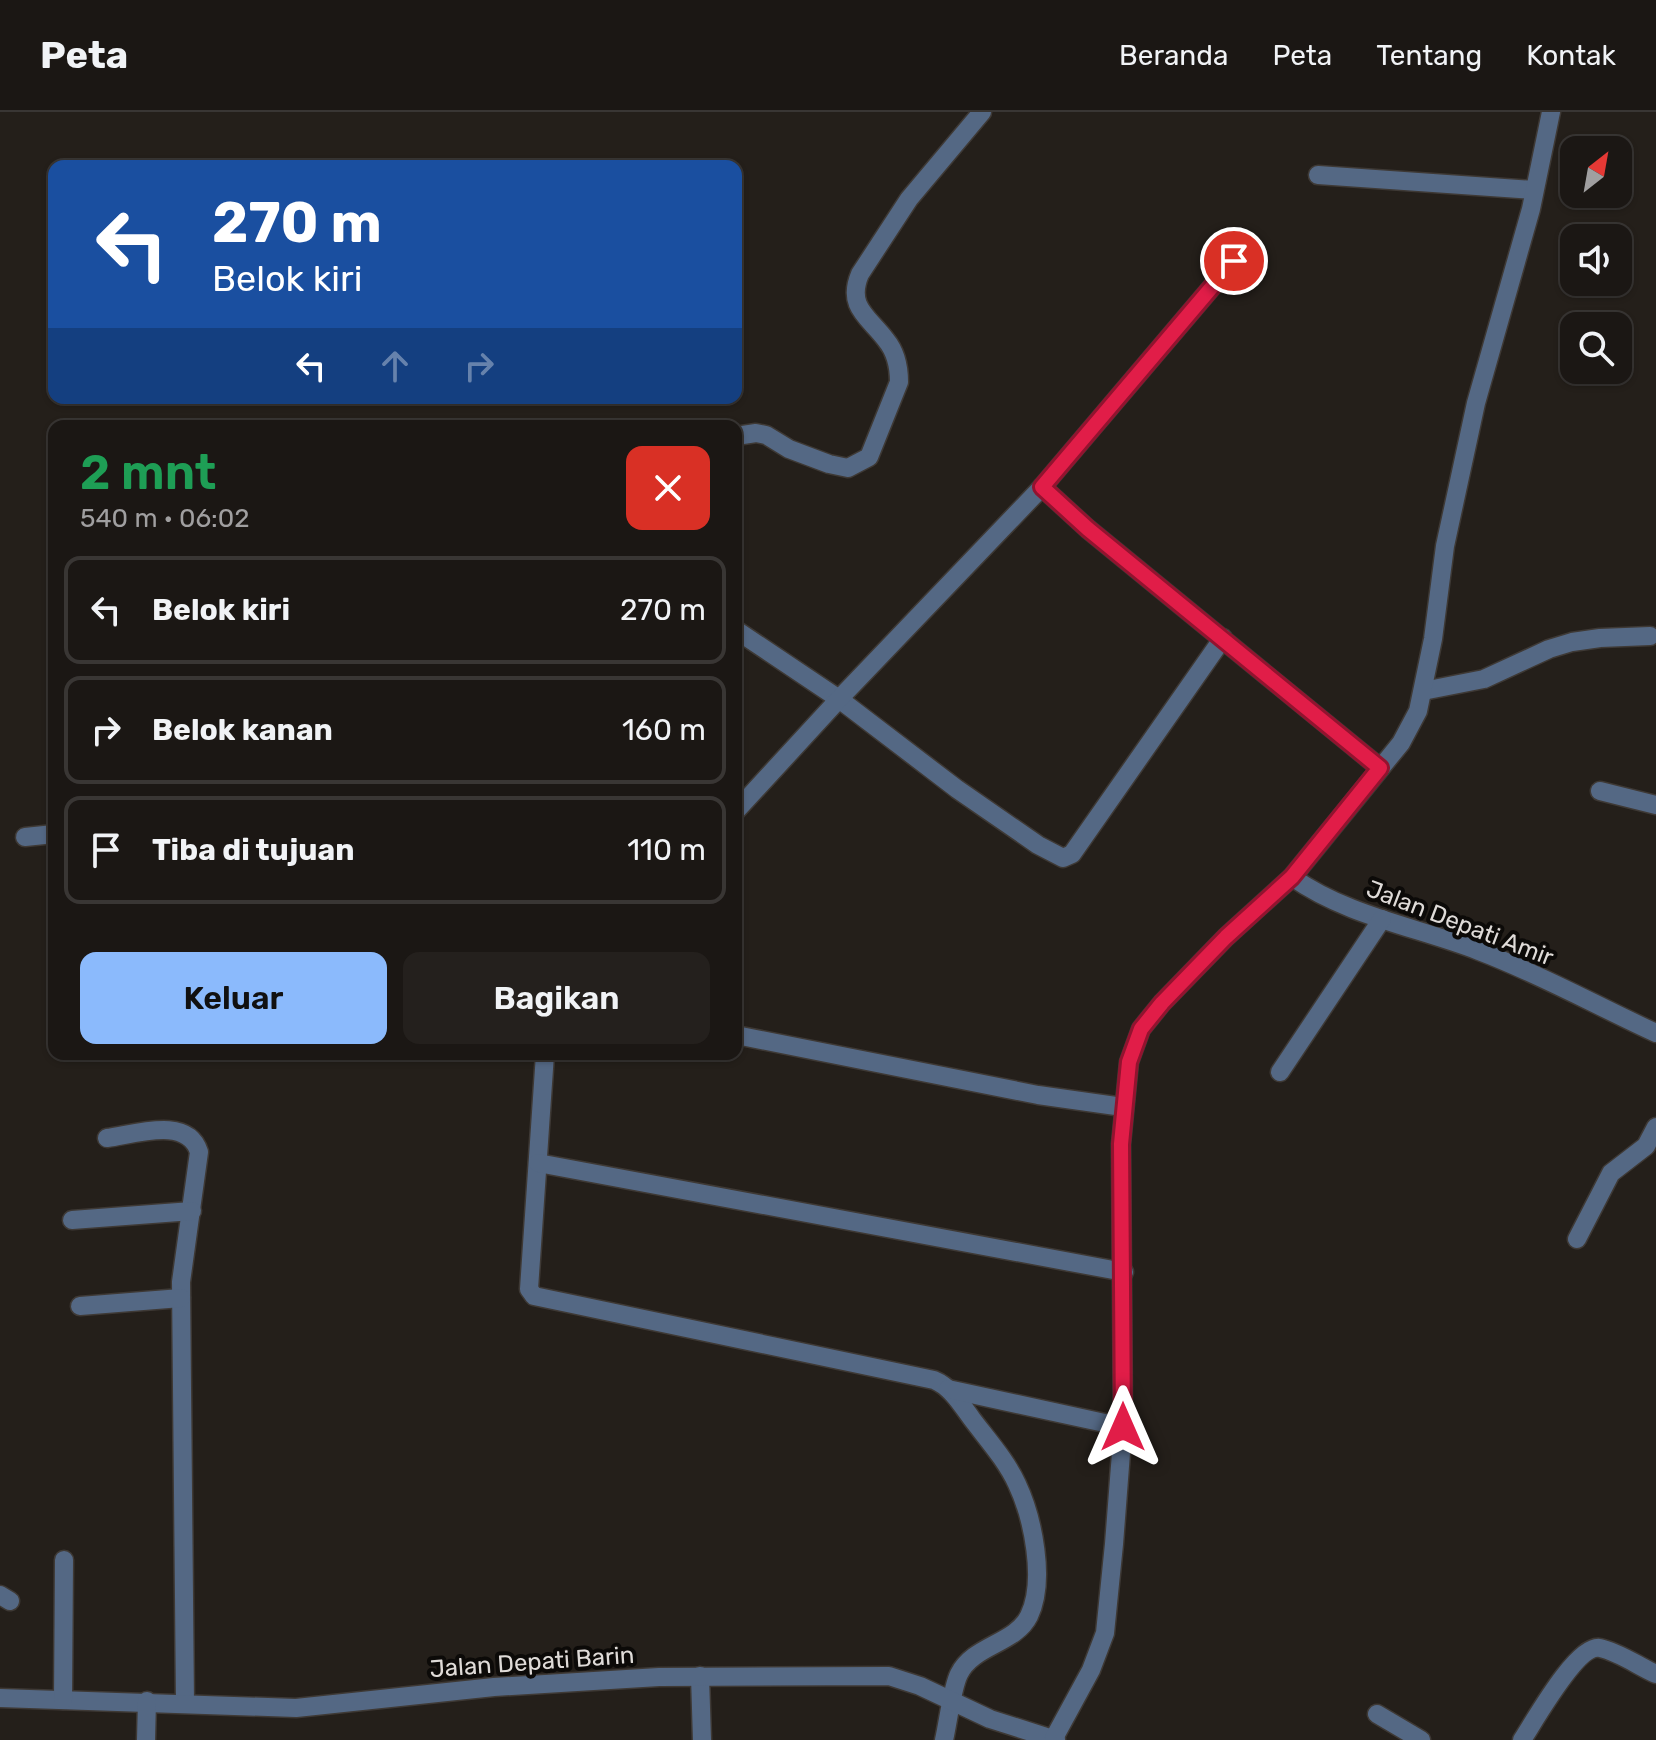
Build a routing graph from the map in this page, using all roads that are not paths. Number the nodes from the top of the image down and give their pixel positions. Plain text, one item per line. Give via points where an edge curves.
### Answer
1 (982, 112) edge
2 (1551, 112) edge
3 (1318, 175) dead end
4 (1534, 190) junction
5 (1234, 261) dead end
6 (742, 435) edge
7 (1042, 487) junction
8 (742, 634) edge
9 (1650, 636) dead end
10 (1223, 638) junction
11 (1423, 691) junction
12 (839, 699) junction
13 (1380, 768) junction
14 (1600, 791) dead end
15 (742, 804) edge
16 (1656, 805) edge
17 (48, 835) edge
18 (25, 837) dead end
19 (1292, 877) junction
20 (1382, 919) junction
21 (1656, 1033) edge
22 (742, 1036) edge
23 (545, 1060) edge
24 (1280, 1072) dead end
25 (1123, 1107) junction
26 (1656, 1127) edge
27 (107, 1138) dead end
28 (538, 1163) junction
29 (192, 1211) junction
30 (72, 1220) dead end
31 (1577, 1239) dead end
32 (1124, 1272) junction
33 (181, 1298) junction
34 (80, 1306) dead end
35 (948, 1389) junction
36 (1123, 1427) junction
37 (64, 1560) dead end
38 (1656, 1674) edge
39 (700, 1676) junction
40 (0, 1698) edge
41 (63, 1700) junction
42 (147, 1701) junction
43 (953, 1702) junction
44 (185, 1703) junction
45 (1377, 1714) dead end
46 (1055, 1739) edge
47 (146, 1740) edge
48 (702, 1740) edge
49 (944, 1740) edge
50 (1421, 1740) edge
51 (1522, 1740) edge

1 - 6 street via 909,199 854,287 860,310 886,339 899,369 899,382 869,457 848,468 789,449 766,435
2 - 4 street
3 - 4 street
4 - 11 street via 1476,403 1445,546
5 - 7 street
7 - 10 street
7 - 12 street
8 - 12 street
9 - 11 street via 1572,642 1484,679
10 - 12 street via 1072,854 1063,858 957,789
10 - 13 street
11 - 13 street via 1401,743
12 - 15 street
13 - 19 street
14 - 16 street
17 - 18 street
19 - 20 street, Jalan Depati Amir via 1311,891
19 - 25 street via 1226,937 1141,1029 1129,1062
20 - 21 street, Jalan Depati Amir via 1480,951
20 - 24 street
22 - 25 street
23 - 28 street
25 - 32 street
26 - 31 street via 1646,1146 1611,1173
27 - 29 street via 163,1131 191,1137 199,1152
28 - 32 street
28 - 35 street via 529,1289 534,1296 934,1380
29 - 30 street
29 - 33 street
32 - 36 street
33 - 34 street
33 - 44 street
35 - 36 street
35 - 43 street via 1017,1485 1033,1533 1037,1567 1022,1628 963,1668
36 - 46 street via 1105,1633
37 - 41 street
38 - 51 street via 1599,1648 1588,1650
39 - 43 street, Jalan Depati Barin via 889,1676
39 - 44 street, Jalan Depati Barin via 494,1687 296,1708
39 - 48 street
40 - 41 street, Jalan Depati Barin
41 - 42 street, Jalan Depati Barin
42 - 44 street, Jalan Depati Barin
42 - 47 street
43 - 46 street, Jalan Depati Barin
43 - 49 street
45 - 50 street

